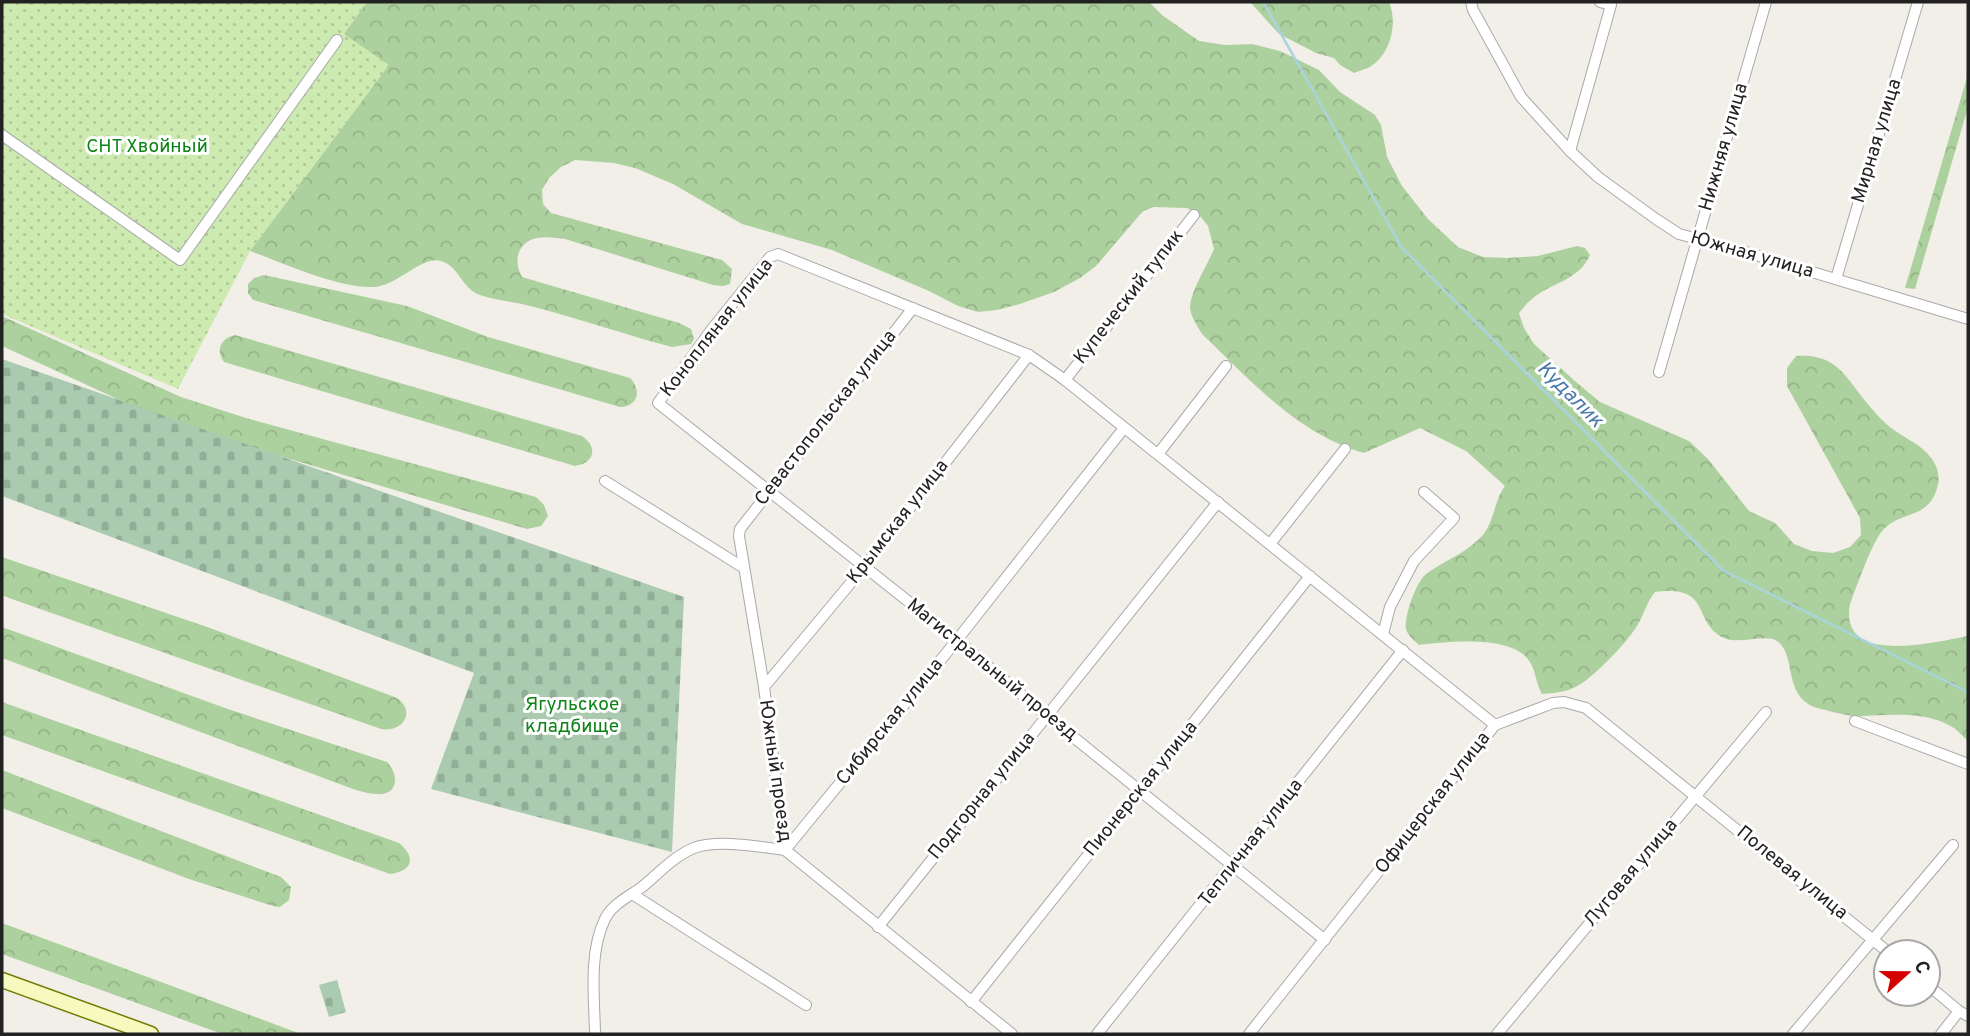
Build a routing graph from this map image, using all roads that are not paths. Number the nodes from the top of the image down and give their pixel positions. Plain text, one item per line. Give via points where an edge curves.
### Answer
1 (1471, 2) edge
2 (1600, 2) edge
3 (1766, 2) edge
4 (1918, 2) edge
5 (337, 40) dead end
6 (2, 135) edge
7 (1570, 151) junction
8 (1194, 215) dead end
9 (1698, 239) junction
10 (1836, 279) junction
11 (912, 308) junction
12 (1968, 319) edge
13 (1029, 355) junction
14 (1226, 366) dead end
15 (1659, 372) dead end
16 (1065, 380) junction
17 (658, 403) joint
18 (1124, 428) junction
19 (1345, 449) dead end
20 (1158, 454) junction
21 (605, 481) dead end
22 (768, 492) junction
23 (1423, 492) dead end
24 (1218, 502) junction
25 (740, 529) joint
26 (1270, 544) junction
27 (864, 567) junction
28 (744, 568) junction
29 (1310, 576) junction
30 (1383, 634) junction
31 (957, 640) junction
32 (1403, 650) junction
33 (764, 687) junction
34 (1766, 712) dead end
35 (1046, 715) junction
36 (1855, 721) dead end
37 (1495, 725) junction
38 (1968, 764) edge
39 (1140, 790) junction
40 (1697, 795) junction
41 (1954, 845) dead end
42 (785, 850) junction
43 (1233, 865) junction
44 (632, 894) junction
45 (877, 927) junction
46 (1872, 938) edge
47 (1874, 938) edge
48 (1325, 940) junction
49 (1872, 940) edge
50 (2, 979) edge
51 (1942, 996) edge
52 (971, 1002) junction
53 (806, 1004) dead end
54 (1964, 1014) edge
55 (597, 1033) edge
56 (151, 1034) edge
57 (1012, 1034) edge
58 (1097, 1034) edge
59 (1249, 1034) edge
60 (1497, 1034) edge
61 (1793, 1034) edge
62 (1941, 1034) edge

1 - 7 street, Южная улица via 1521,97
2 - 7 street via 1611,5
3 - 9 street, Нижняя улица
4 - 10 street, Мирная улица
5 - 6 street via 180,260
7 - 9 street, Южная улица via 1656,219 1679,234
8 - 16 street, Купеческий тупик
9 - 10 street, Южная улица
9 - 15 street, Нижняя улица
10 - 12 street, Южная улица
11 - 13 street
11 - 17 street, Конопляная улица via 776,254 712,329
11 - 22 street, Севастопольская улица
13 - 16 street
13 - 27 street, Крымская улица
14 - 20 street
16 - 18 street
17 - 22 street, Магистральный проезд
18 - 20 street
18 - 31 street, Сибирская улица
19 - 26 street
20 - 24 street
21 - 28 street
22 - 25 street, Севастопольская улица
22 - 27 street, Магистральный проезд
23 - 30 street via 1454,519 1413,561 1390,607
24 - 26 street
24 - 35 street, Подгорная улица
25 - 28 street, Южный проезд
26 - 29 street
27 - 31 street, Магистральный проезд
27 - 33 street, Крымская улица
28 - 33 street, Южный проезд
29 - 30 street
29 - 39 street, Пионерская улица
30 - 32 street
31 - 35 street, Магистральный проезд
31 - 42 street, Сибирская улица
32 - 37 street
32 - 43 street, Тепличная улица
33 - 42 street, Южный проезд
34 - 40 street, Луговая улица
35 - 39 street, Магистральный проезд
35 - 45 street, Подгорная улица
36 - 38 street
37 - 40 street, Офицерская улица via 1553,703 1586,708
37 - 48 street, Офицерская улица
39 - 43 street, Магистральный проезд
39 - 52 street, Пионерская улица
40 - 46 street, Полевая улица
40 - 60 street, Луговая улица
41 - 47 street
42 - 44 street via 695,848
42 - 45 street, Южный проезд
43 - 48 street, Магистральный проезд
43 - 58 street, Тепличная улица
44 - 53 street
44 - 55 street via 609,912 602,927 594,986
45 - 52 street, Южный проезд
48 - 59 street, Офицерская улица
49 - 61 street
50 - 56 street
51 - 54 street
52 - 57 street, Южный проезд
54 - 62 street

